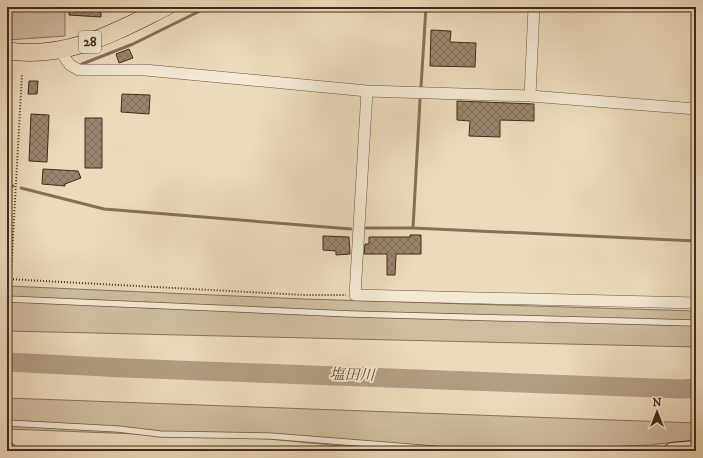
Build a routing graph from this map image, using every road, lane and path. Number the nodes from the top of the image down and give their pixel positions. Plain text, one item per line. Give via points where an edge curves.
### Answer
1 (166, 7) edge
2 (534, 7) edge
3 (7, 51) edge
4 (60, 51) junction
5 (22, 74) dead end
6 (367, 91) junction
7 (530, 96) junction
8 (696, 109) edge
9 (7, 279) edge
10 (11, 279) junction
11 (355, 296) junction
12 (9, 299) edge
13 (696, 303) edge
14 (696, 323) edge
15 (7, 423) edge
16 (696, 449) edge
17 (460, 451) edge
18 (672, 451) edge

1 - 4 main road, 28 via 97,40
2 - 7 street
3 - 4 main road, 28 via 38,54
4 - 6 street via 70,65 79,70 145,70
5 - 10 path
6 - 7 street
6 - 11 street
7 - 8 street
9 - 10 path
10 - 11 path
10 - 12 path
11 - 13 street
12 - 14 lane via 351,314
15 - 17 lane via 160,434 270,436
16 - 18 main road

